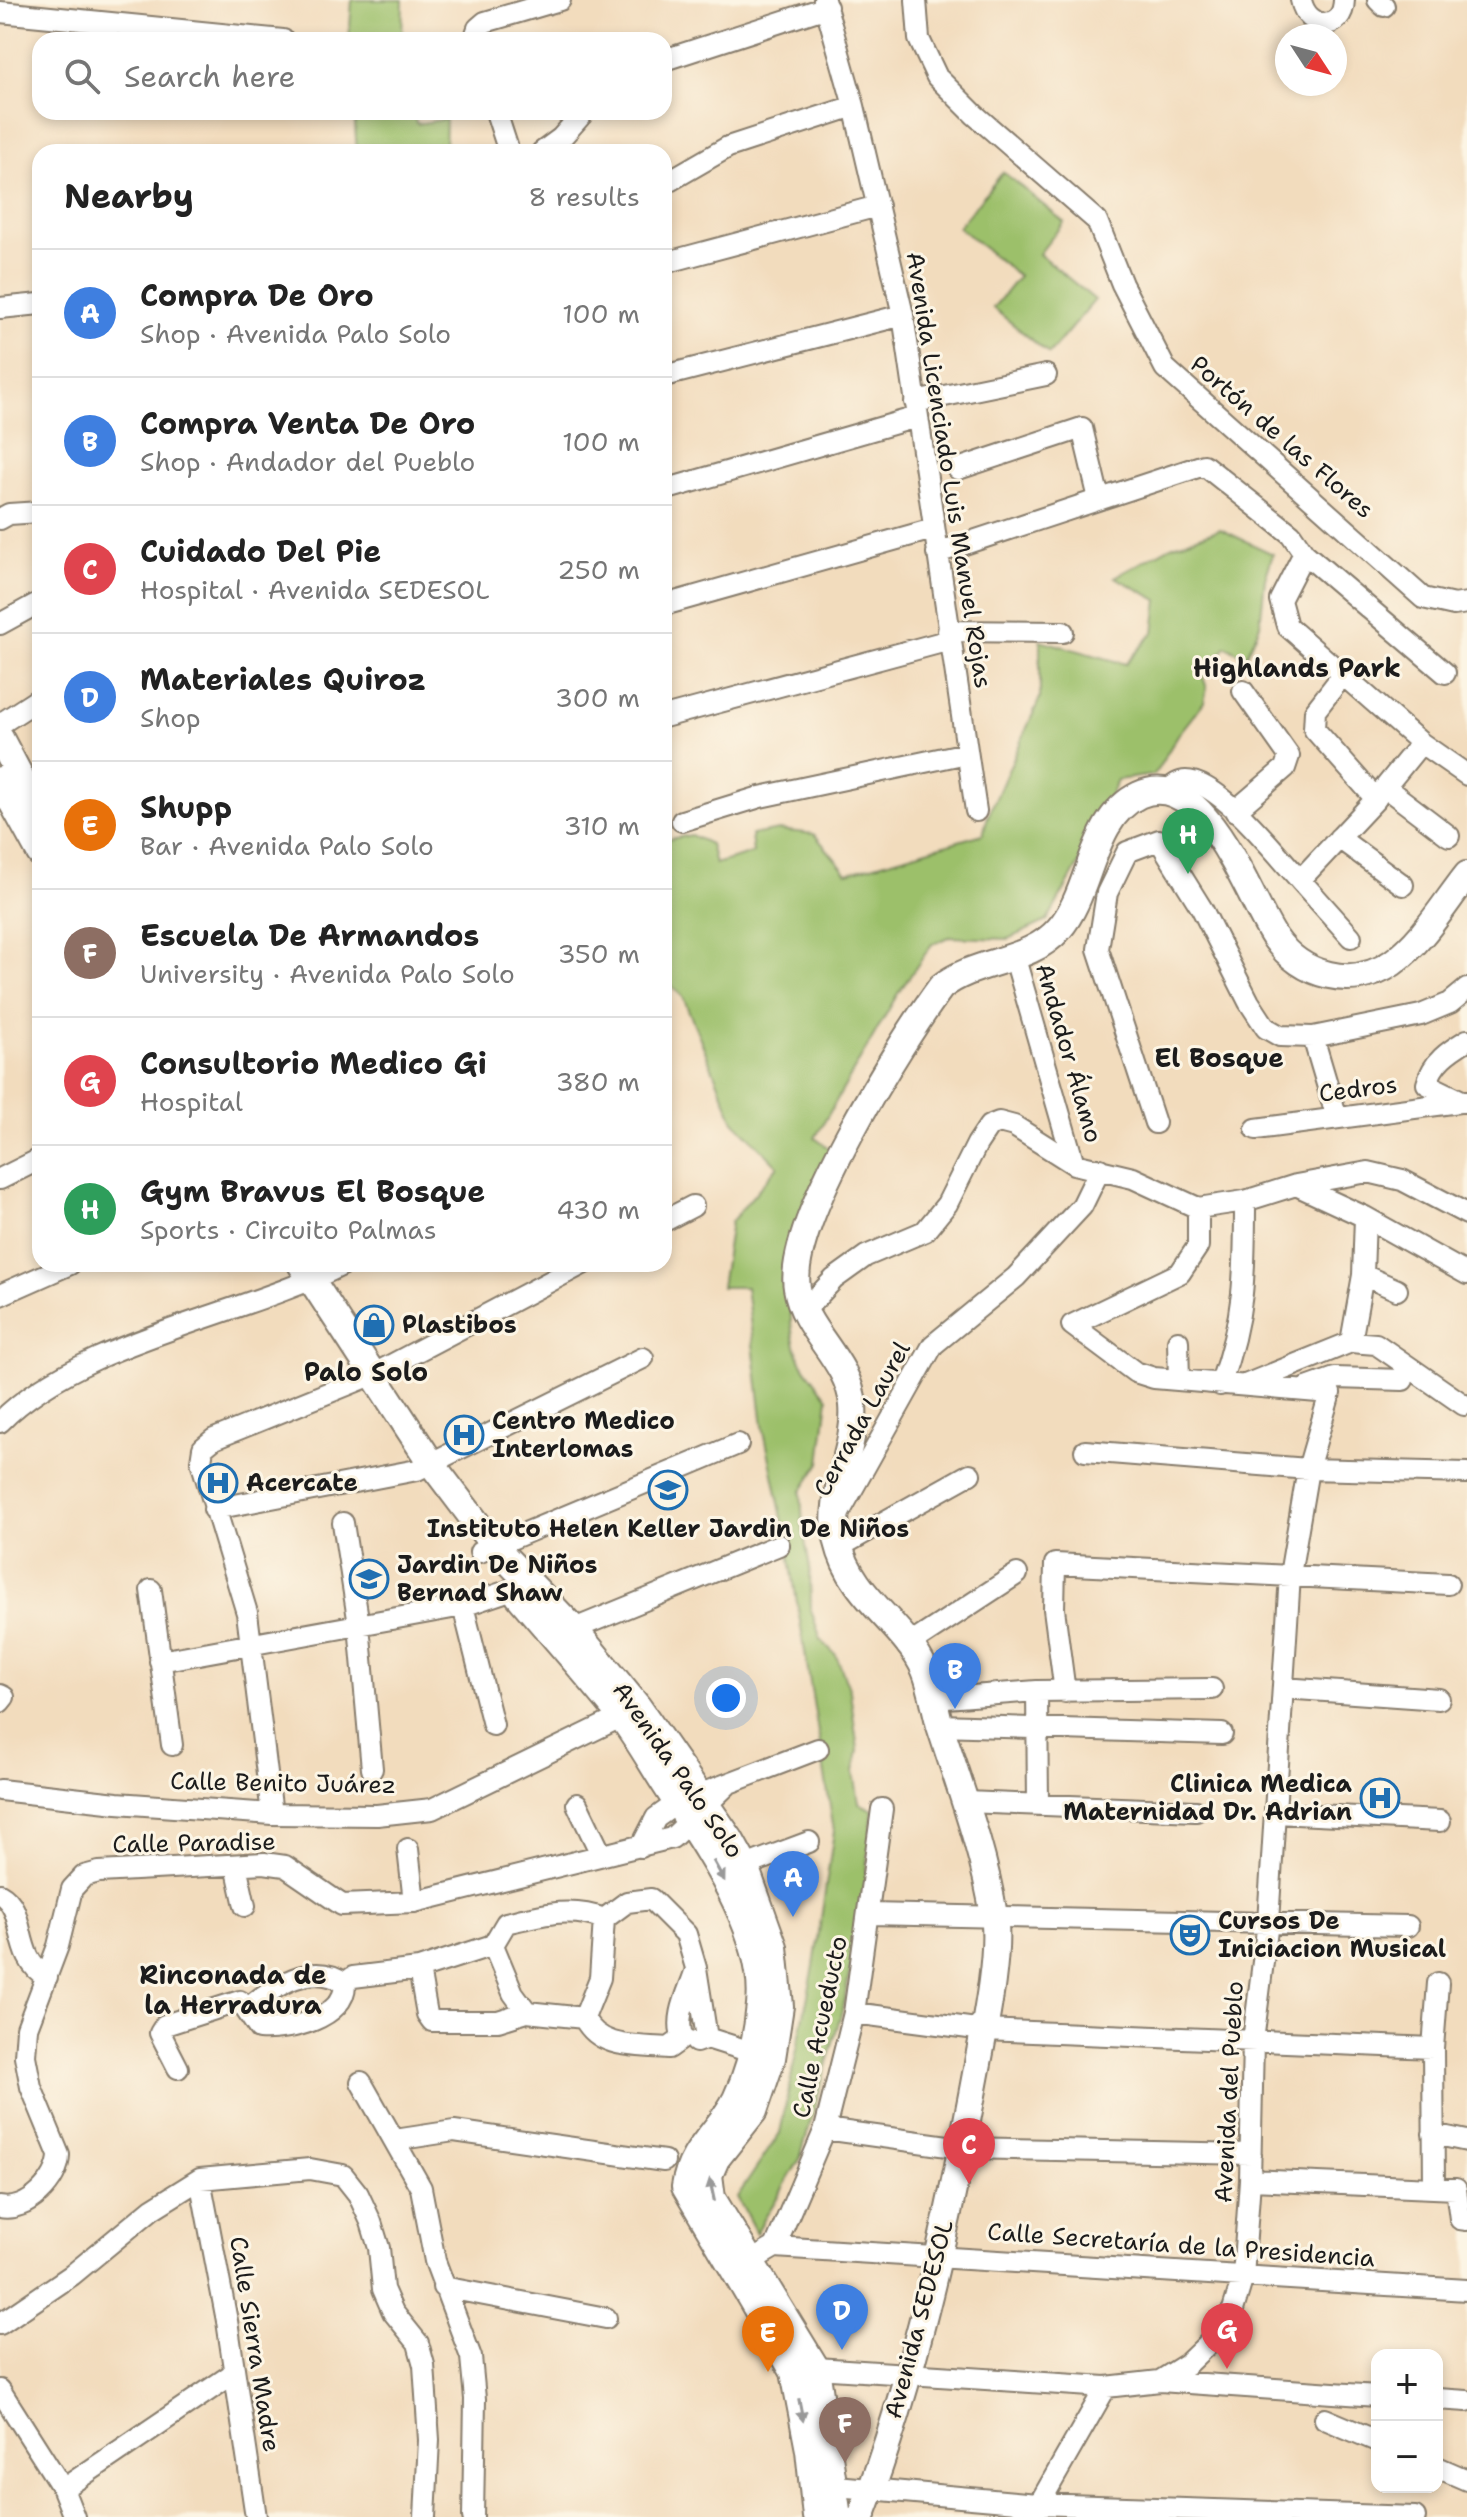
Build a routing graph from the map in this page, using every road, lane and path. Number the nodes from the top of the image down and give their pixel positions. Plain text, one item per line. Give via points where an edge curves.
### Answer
1 (560, 0) edge
2 (916, 0) edge
3 (1301, 0) edge
4 (1344, 0) edge
5 (825, 4) edge
6 (0, 12) edge
7 (202, 32) edge
8 (479, 32) edge
9 (672, 57) edge
10 (854, 106) junction
11 (499, 120) edge
12 (577, 120) edge
13 (506, 144) edge
14 (553, 144) edge
15 (672, 179) edge
16 (878, 206) junction
17 (672, 261) edge
18 (32, 305) edge
19 (0, 308) edge
20 (903, 315) junction
21 (672, 374) edge
22 (1046, 375) dead end
23 (916, 410) junction
24 (958, 469) dead end
25 (672, 487) edge
26 (1099, 499) junction
27 (32, 513) edge
28 (0, 519) edge
29 (933, 529) junction
30 (937, 553) junction
31 (1304, 553) junction
32 (672, 603) edge
33 (1467, 603) edge
34 (32, 606) edge
35 (0, 624) edge
36 (1063, 632) dead end
37 (949, 636) junction
38 (1445, 673) dead end
39 (1342, 676) junction
40 (1243, 691) dead end
41 (32, 703) edge
42 (672, 715) edge
43 (0, 724) edge
44 (0, 738) edge
45 (1421, 743) junction
46 (967, 753) junction
47 (1461, 773) edge
48 (0, 780) edge
49 (1467, 788) edge
50 (32, 792) edge
51 (1164, 793) junction
52 (1381, 793) junction
53 (976, 811) dead end
54 (1235, 811) junction
55 (682, 821) dead end
56 (1449, 836) dead end
57 (32, 838) edge
58 (1339, 838) junction
59 (1467, 875) edge
60 (1300, 880) junction
61 (1403, 885) dead end
62 (1351, 937) dead end
63 (1014, 955) junction
64 (1467, 989) edge
65 (1313, 1037) junction
66 (1467, 1040) edge
67 (1465, 1102) edge
68 (1337, 1118) junction
69 (1155, 1123) dead end
70 (1256, 1129) dead end
71 (32, 1163) edge
72 (1074, 1164) junction
73 (1100, 1169) junction
74 (0, 1179) edge
75 (1296, 1185) junction
76 (1245, 1201) junction
77 (693, 1206) dead end
78 (1198, 1208) junction
79 (1467, 1214) edge
80 (672, 1217) edge
81 (1365, 1217) junction
82 (52, 1272) edge
83 (568, 1272) edge
84 (1467, 1274) edge
85 (1363, 1275) junction
86 (303, 1277) edge
87 (1397, 1290) dead end
88 (0, 1295) edge
89 (803, 1312) junction
90 (1178, 1341) dead end
91 (1351, 1342) junction
92 (643, 1358) dead end
93 (364, 1379) junction
94 (1179, 1380) junction
95 (1403, 1380) dead end
96 (1229, 1386) junction
97 (1300, 1391) junction
98 (1464, 1405) dead end
99 (0, 1422) edge
100 (738, 1444) dead end
101 (1085, 1451) dead end
102 (424, 1466) junction
103 (1308, 1469) junction
104 (1467, 1473) edge
105 (970, 1474) dead end
106 (214, 1509) junction
107 (343, 1523) dead end
108 (836, 1535) junction
109 (779, 1545) dead end
110 (487, 1549) junction
111 (1017, 1574) dead end
112 (1290, 1575) junction
113 (1448, 1584) dead end
114 (520, 1587) junction
115 (151, 1590) dead end
116 (463, 1606) junction
117 (359, 1625) junction
118 (566, 1636) junction
119 (251, 1646) junction
120 (907, 1646) junction
121 (160, 1661) junction
122 (1283, 1688) junction
123 (1212, 1689) dead end
124 (1037, 1691) junction
125 (1065, 1692) junction
126 (933, 1699) junction
127 (1439, 1699) dead end
128 (630, 1712) junction
129 (493, 1725) dead end
130 (940, 1725) junction
131 (1036, 1727) junction
132 (1222, 1734) dead end
133 (172, 1745) dead end
134 (818, 1749) dead end
135 (372, 1769) dead end
136 (0, 1790) edge
137 (966, 1802) junction
138 (577, 1804) dead end
139 (1038, 1805) junction
140 (692, 1807) junction
141 (882, 1809) dead end
142 (1196, 1811) dead end
143 (1275, 1813) junction
144 (272, 1814) junction
145 (1440, 1821) dead end
146 (809, 1842) dead end
147 (408, 1849) dead end
148 (601, 1854) junction
149 (236, 1865) junction
150 (745, 1866) junction
151 (0, 1894) edge
152 (414, 1902) junction
153 (245, 1906) dead end
154 (870, 1914) junction
155 (994, 1917) junction
156 (604, 1919) junction
157 (1268, 1922) junction
158 (1408, 1926) dead end
159 (493, 1945) junction
160 (696, 1968) junction
161 (419, 1969) junction
162 (47, 1977) junction
163 (345, 1983) junction
164 (1438, 1983) dead end
165 (247, 2009) junction
166 (527, 2012) junction
167 (854, 2013) junction
168 (584, 2018) junction
169 (984, 2030) junction
170 (683, 2038) junction
171 (707, 2038) junction
172 (1253, 2041) junction
173 (1433, 2048) junction
174 (761, 2056) junction
175 (178, 2068) dead end
176 (361, 2082) dead end
177 (825, 2129) junction
178 (1433, 2134) junction
179 (395, 2140) junction
180 (1467, 2141) edge
181 (962, 2148) junction
182 (1251, 2154) junction
183 (664, 2161) dead end
184 (200, 2179) junction
185 (1250, 2180) junction
186 (1434, 2187) junction
187 (0, 2207) edge
188 (1467, 2220) edge
189 (775, 2247) junction
190 (937, 2255) junction
191 (751, 2261) junction
192 (1243, 2277) junction
193 (443, 2287) junction
194 (1467, 2290) edge
195 (606, 2318) dead end
196 (0, 2324) edge
197 (816, 2368) junction
198 (907, 2372) junction
199 (234, 2373) junction
200 (1160, 2381) junction
201 (1106, 2387) junction
202 (0, 2390) edge
203 (1371, 2396) edge
204 (1443, 2399) edge
205 (1467, 2401) edge
206 (1325, 2419) dead end
207 (1371, 2438) edge
208 (1443, 2470) edge
209 (1467, 2480) edge
210 (836, 2486) junction
211 (873, 2488) junction
212 (63, 2489) junction
213 (1035, 2510) edge
214 (74, 2517) edge
215 (256, 2517) edge
216 (425, 2517) edge
217 (473, 2517) edge
218 (816, 2517) edge
219 (838, 2517) edge
220 (861, 2517) edge
221 (1415, 2517) edge

1 - 8 street via 485,22
2 - 33 street, Portón de las Flores via 919,39 937,77 1097,221 1165,368 1423,598
3 - 4 street via 1304,13 1326,24 1338,19
5 - 9 street
5 - 10 street, Avenida Licenciado Luis Manuel Rojas
6 - 7 street
10 - 15 street via 728,147
10 - 16 street, Avenida Licenciado Luis Manuel Rojas
11 - 13 street
12 - 14 street
16 - 17 street
16 - 20 street, Avenida Licenciado Luis Manuel Rojas
18 - 19 street
20 - 21 street
20 - 23 street, Avenida Licenciado Luis Manuel Rojas
22 - 23 street
23 - 25 street
23 - 29 street, Avenida Licenciado Luis Manuel Rojas
24 - 26 street via 1082,428
26 - 30 street
26 - 31 street via 1204,465 1291,534
27 - 28 street
29 - 30 street, Avenida Licenciado Luis Manuel Rojas
29 - 32 street
30 - 37 street, Avenida Licenciado Luis Manuel Rojas
31 - 38 street
31 - 39 street via 1280,600 1281,615
34 - 35 street
36 - 37 street
37 - 42 street
37 - 46 street, Avenida Licenciado Luis Manuel Rojas
39 - 45 street
39 - 52 street via 1315,711 1314,729
40 - 54 street via 1289,756 1285,768
41 - 43 street
44 - 50 main road
45 - 47 street
45 - 52 street
46 - 53 street, Avenida Licenciado Luis Manuel Rojas
46 - 55 street via 760,797
47 - 49 street
48 - 57 main road
51 - 54 street via 1188,781
51 - 59 main road via 1197,810 1224,841 1275,939 1295,958 1340,979 1364,976 1391,963 1421,935
51 - 63 main road via 1141,794 1126,805 1107,827 1061,928 1046,942
52 - 56 street
52 - 58 street
54 - 60 street
58 - 60 street
58 - 61 street
60 - 62 street
63 - 72 street, Andador Álamo
63 - 89 main road via 959,973 941,987 836,1156 801,1243 795,1283
64 - 65 street via 1421,1015
65 - 68 street
65 - 69 street via 1280,1036 1266,1028 1159,840 1127,852 1107,893 1098,949
66 - 67 street via 1447,1051 1427,1084
67 - 68 street, Cedros
68 - 70 street, Cedros
71 - 74 street
72 - 73 street
72 - 89 street via 1014,1126 989,1126 947,1204 925,1231 866,1256 834,1279
73 - 78 street
73 - 108 street, Cerrada Laurel via 1082,1206 1016,1277 933,1345
75 - 76 street
75 - 79 street via 1368,1172 1402,1180
75 - 81 street
76 - 78 street
76 - 96 street via 1245,1291
77 - 80 street
78 - 94 street via 1198,1246 1180,1273 1072,1325 1135,1372
81 - 84 street
81 - 85 street
82 - 88 street
83 - 93 street
85 - 87 street
85 - 91 street
86 - 93 main road, Avenida Palo Solo
86 - 99 street via 114,1352 22,1399
89 - 108 main road via 847,1378 854,1407 837,1487
90 - 94 street
91 - 96 street
91 - 98 street via 1376,1344
92 - 102 street
93 - 102 main road, Avenida Palo Solo
93 - 106 street via 203,1448 201,1461
94 - 96 street
95 - 97 street via 1335,1378
96 - 97 street
97 - 103 street, Avenida del Pueblo via 1330,1393
100 - 110 street
101 - 103 street
102 - 106 street
102 - 110 main road, Avenida Palo Solo
103 - 104 street
103 - 112 street, Avenida del Pueblo
105 - 108 street
106 - 119 street via 247,1613
107 - 117 street
108 - 120 main road, Avenida SEDESOL via 850,1575
109 - 118 street
110 - 114 main road, Avenida Palo Solo
111 - 120 street
112 - 113 street
112 - 122 street, Avenida del Pueblo
112 - 125 street via 1055,1564 1054,1609
114 - 116 street
114 - 118 main road, Avenida Palo Solo
115 - 121 street
116 - 117 street
116 - 129 street
117 - 119 street
117 - 135 street
118 - 128 main road, Avenida Palo Solo
119 - 121 street
119 - 144 street
120 - 126 main road, Avenida SEDESOL via 924,1668
121 - 133 street
122 - 127 street
122 - 143 street, Avenida del Pueblo
123 - 125 street
124 - 125 street
124 - 126 street
124 - 131 street
126 - 130 main road, Avenida SEDESOL
128 - 140 main road, Avenida Palo Solo
128 - 144 street, Calle Benito Juárez via 432,1809 377,1815
130 - 131 street
130 - 137 main road, Avenida SEDESOL
131 - 132 street
131 - 139 street
134 - 140 street, Calle Paradise via 727,1785
136 - 144 street, Calle Benito Juárez
137 - 139 street
137 - 155 main road, Avenida SEDESOL
138 - 148 street
139 - 142 street
140 - 148 street, Calle Paradise via 656,1818 641,1847
140 - 150 main road, Avenida Palo Solo
140 -> 174 main road, Avenida Palo Solo via 755,1953
141 - 154 street, Calle Acueducto
143 - 145 street
143 - 157 street, Avenida del Pueblo
146 - 150 street
147 - 152 street
148 - 152 street, Calle Paradise
149 - 152 street, Calle Paradise via 285,1866 342,1905
149 - 153 street
149 - 162 street, Calle Paradise via 84,1876 72,1889
150 - 174 main road, Avenida Palo Solo via 774,1947 780,2006
151 - 162 street via 10,1901 28,1961
154 - 155 street
154 - 167 street, Calle Acueducto
155 - 157 street
155 - 169 main road, Avenida SEDESOL
156 - 159 street via 584,1911 554,1911 506,1923
156 - 160 street via 627,1902 651,1899 686,1934
156 - 168 street via 600,1978
157 - 158 street
157 - 172 street, Avenida del Pueblo
159 - 161 street
159 - 166 street
160 - 170 street via 682,2011
160 - 171 street
161 - 163 street via 353,1977
161 - 166 street via 432,2021 498,2021
162 - 187 street, Calle Paradise via 27,2028 25,2056 31,2087 59,2155 53,2178 36,2195 17,2207
163 - 165 street via 333,1975 310,1974 273,1987
163 - 165 street via 345,1993 330,2013 275,2030 259,2029
164 - 173 street
165 - 175 street via 240,2001 165,2025 160,2033
166 - 168 street
167 - 169 street
167 - 177 street, Calle Acueducto
168 - 170 street via 604,2041 669,2048
169 - 172 street
169 - 181 main road, Avenida SEDESOL
170 - 171 street
171 - 174 street
172 - 173 street
172 - 182 street, Avenida del Pueblo
173 - 178 street
191 -> 174 main road, Avenida Palo Solo via 712,2198 709,2175 754,2111
174 -> 218 main road, Avenida Palo Solo via 687,2169 685,2187 794,2372
176 - 179 street
177 - 181 street
177 - 189 street, Calle Acueducto
178 - 180 street
178 - 186 street
179 - 183 street via 454,2131
179 - 193 street via 421,2188
181 - 182 street
181 - 190 main road, Avenida SEDESOL
182 - 185 street, Avenida del Pueblo
184 - 196 street
184 - 199 street, Calle Sierra Madre
184 - 216 street via 310,2169 343,2175 358,2194 379,2248 383,2289 393,2312 418,2343 424,2365 429,2440
185 - 186 street
185 - 192 street, Avenida del Pueblo
186 - 188 street via 1456,2189 1460,2219
189 - 190 street, Calle Secretaría de la Presidencia
189 - 191 street
190 - 192 street, Calle Secretaría de la Presidencia
190 - 198 main road, Avenida SEDESOL
191 - 197 main road, Avenida Palo Solo
192 - 194 street, Calle Secretaría de la Presidencia
192 - 200 street, Avenida del Pueblo via 1233,2310 1210,2342
193 - 195 street
193 - 217 street via 471,2357
197 - 198 street
197 - 210 main road, Avenida Palo Solo
198 - 201 street
198 - 211 main road, Avenida SEDESOL
199 - 212 street
199 - 215 street, Calle Sierra Madre
200 - 201 street
200 - 203 street
201 - 213 street
202 - 212 street
204 - 205 street
206 - 207 street
208 - 209 street
210 - 211 street
210 - 219 main road, Avenida Palo Solo
211 - 213 street
211 - 220 main road, Avenida SEDESOL
212 - 214 street
213 - 221 street

